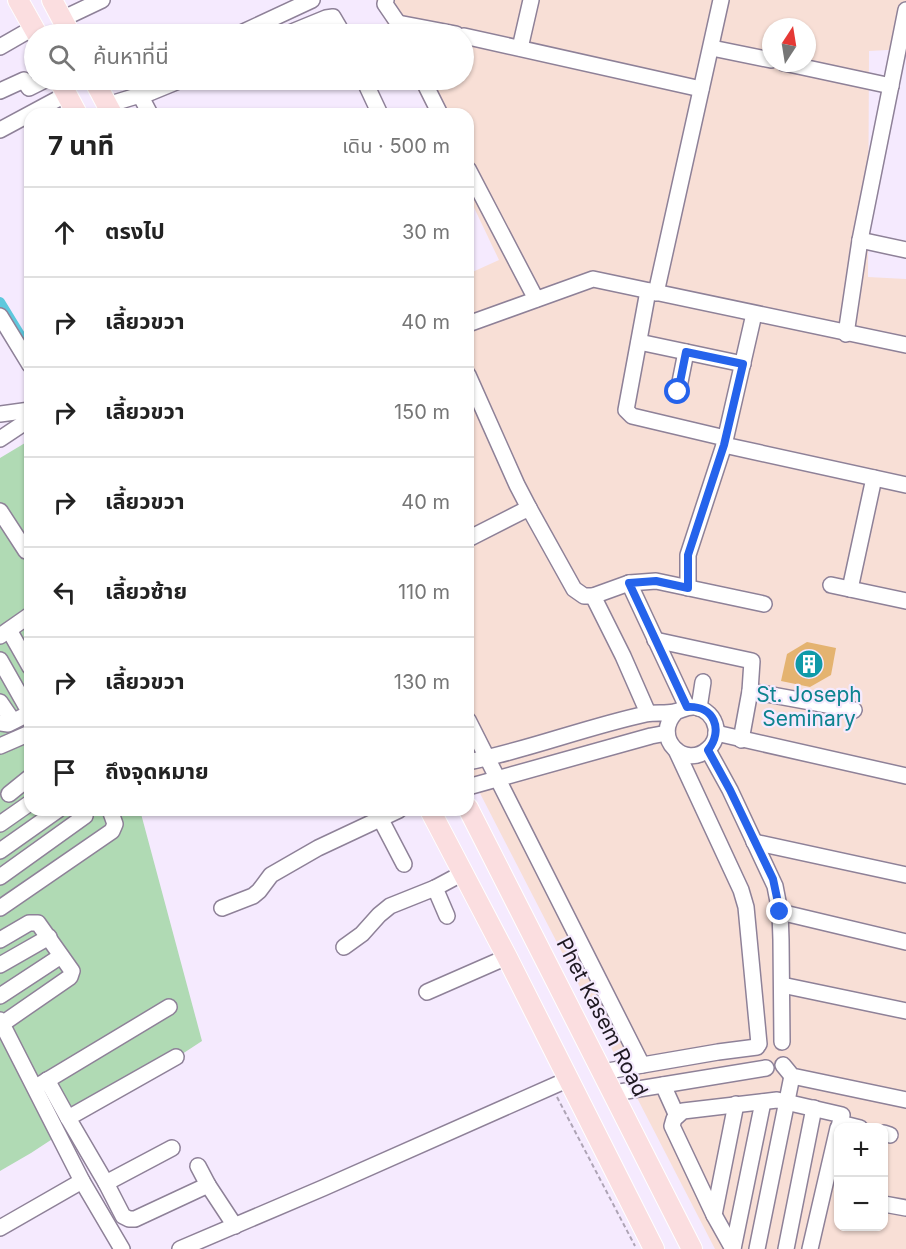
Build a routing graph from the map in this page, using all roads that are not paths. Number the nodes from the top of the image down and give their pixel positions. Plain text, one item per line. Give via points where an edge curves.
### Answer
1 (18, 0) edge
2 (52, 0) edge
3 (102, 0) edge
4 (312, 0) edge
5 (386, 0) edge
6 (531, 0) edge
7 (721, 0) edge
8 (906, 10) edge
9 (31, 24) edge
10 (64, 24) edge
11 (70, 24) edge
12 (260, 24) edge
13 (311, 24) edge
14 (337, 24) edge
15 (398, 24) edge
16 (24, 36) edge
17 (474, 38) edge
18 (0, 47) edge
19 (520, 48) junction
20 (712, 48) junction
21 (902, 49) edge
22 (762, 58) edge
23 (816, 70) edge
24 (24, 80) edge
25 (891, 86) junction
26 (701, 89) junction
27 (59, 90) edge
28 (65, 90) edge
29 (157, 90) edge
30 (369, 90) edge
31 (428, 90) edge
32 (0, 91) edge
33 (104, 93) edge
34 (142, 96) junction
35 (32, 108) edge
36 (74, 108) edge
37 (147, 108) edge
38 (377, 108) edge
39 (438, 108) edge
40 (24, 114) edge
41 (0, 130) edge
42 (474, 180) edge
43 (860, 240) junction
44 (906, 250) edge
45 (652, 292) junction
46 (536, 299) junction
47 (754, 314) junction
48 (0, 316) edge
49 (474, 322) edge
50 (846, 334) junction
51 (639, 342) junction
52 (906, 345) edge
53 (686, 352) junction
54 (24, 355) edge
55 (743, 364) junction
56 (474, 388) edge
57 (678, 392) dead end
58 (24, 411) edge
59 (0, 414) edge
60 (24, 423) edge
61 (2, 439) edge
62 (725, 441) junction
63 (874, 478) junction
64 (906, 485) edge
65 (529, 508) junction
66 (0, 511) edge
67 (474, 537) edge
68 (24, 548) edge
69 (629, 583) junction
70 (831, 585) dead end
71 (688, 588) junction
72 (850, 589) junction
73 (593, 596) junction
74 (906, 601) edge
75 (764, 604) dead end
76 (24, 622) edge
77 (4, 633) edge
78 (655, 640) junction
79 (24, 659) edge
80 (0, 660) edge
81 (703, 682) dead end
82 (750, 691) junction
83 (0, 702) edge
84 (24, 702) edge
85 (687, 709) junction
86 (854, 710) dead end
87 (648, 713) junction
88 (24, 715) edge
89 (7, 722) edge
90 (474, 732) edge
91 (667, 733) junction
92 (716, 733) junction
93 (24, 736) edge
94 (741, 740) junction
95 (0, 746) edge
96 (675, 750) junction
97 (708, 750) junction
98 (487, 758) junction
99 (474, 761) edge
100 (906, 776) edge
101 (499, 780) junction
102 (24, 782) edge
103 (474, 786) edge
104 (9, 794) dead end
105 (24, 807) edge
106 (50, 816) edge
107 (80, 816) edge
108 (86, 816) edge
109 (113, 816) edge
110 (385, 816) edge
111 (433, 816) edge
112 (472, 816) edge
113 (380, 818) junction
114 (0, 824) edge
115 (98, 841) junction
116 (754, 842) junction
117 (0, 851) edge
118 (404, 864) dead end
119 (462, 873) junction
120 (906, 875) edge
121 (0, 878) edge
122 (435, 888) junction
123 (0, 908) edge
124 (222, 908) dead end
125 (780, 912) junction
126 (447, 916) dead end
127 (48, 937) junction
128 (0, 940) edge
129 (906, 942) edge
130 (344, 947) dead end
131 (61, 956) junction
132 (507, 957) junction
133 (0, 965) edge
134 (782, 985) junction
135 (427, 992) dead end
136 (0, 996) edge
137 (169, 1007) dead end
138 (906, 1011) edge
139 (1, 1022) edge
140 (782, 1042) junction
141 (758, 1046) junction
142 (176, 1057) dead end
143 (647, 1064) junction
144 (766, 1068) junction
145 (787, 1071) junction
146 (602, 1072) junction
147 (560, 1083) junction
148 (42, 1084) junction
149 (660, 1085) junction
150 (847, 1088) junction
151 (614, 1093) junction
152 (906, 1100) edge
153 (763, 1102) junction
154 (789, 1102) junction
155 (736, 1104) junction
156 (814, 1108) junction
157 (677, 1116) junction
158 (68, 1118) junction
159 (840, 1123) edge
160 (172, 1148) dead end
161 (198, 1166) dead end
162 (834, 1170) edge
163 (82, 1181) junction
164 (106, 1183) junction
165 (208, 1185) junction
166 (831, 1193) edge
167 (888, 1205) edge
168 (906, 1208) edge
169 (714, 1215) junction
170 (235, 1226) junction
171 (0, 1228) edge
172 (212, 1243) edge
173 (122, 1249) edge
174 (180, 1249) edge
175 (654, 1249) edge
176 (692, 1249) edge
177 (733, 1249) edge
178 (758, 1249) edge
179 (786, 1249) edge
180 (810, 1249) edge

1 - 9 main road
2 - 10 main road
3 - 11 street
4 - 12 street
5 - 15 street
6 - 19 street
7 - 20 street
8 - 21 street
13 - 14 street via 333,17
16 - 18 street
17 - 19 street
19 - 26 street
20 - 22 street
20 - 26 street
21 - 25 street
23 - 25 street
24 - 32 street
25 - 43 street
26 - 45 street
27 - 35 street
28 - 36 main road
29 - 34 street
30 - 38 street
31 - 39 street
33 - 34 street
34 - 37 street
40 - 41 street
42 - 46 street
43 - 44 street
43 - 50 street
45 - 46 street via 592,279
45 - 47 street
45 - 51 street
46 - 49 street
47 - 50 street
47 - 55 street
48 - 54 street
50 - 52 street
51 - 53 street
51 - 62 street via 627,413
53 - 55 street
53 - 57 street
55 - 62 street
56 - 65 street
58 - 59 street
60 - 61 street
62 - 63 street
62 - 71 street via 688,555
63 - 64 street
63 - 72 street
65 - 67 street
65 - 73 street via 574,589
66 - 68 street
69 - 71 street via 656,581
69 - 73 street
69 - 78 street
70 - 72 street
71 - 75 street
72 - 74 street
73 - 87 street
76 - 77 street
77 - 79 street
78 - 82 street via 752,661
78 - 85 street
80 - 84 street
81 - 85 street
82 - 86 street
82 - 94 street
83 - 89 street
85 - 87 street
85 - 91 street via 668,722
85 - 92 street via 710,715
87 - 98 street
88 - 89 street
90 - 98 street
91 - 96 street
91 - 101 street
92 - 94 street
92 - 97 street
93 - 95 street
94 - 100 street
96 - 97 street via 698,755
96 - 141 street via 746,907
97 - 116 street
98 - 99 street
98 - 101 street
101 - 103 street
101 - 143 street
102 - 104 street
105 - 114 street
106 - 117 street
107 - 121 street
108 - 115 street
109 - 115 street via 112,831
110 - 113 street
111 - 119 main road
112 - 146 main road, Phet Kasem Road
113 - 118 street
113 - 124 street via 271,875 253,896
115 - 123 street
116 - 120 street
116 - 125 street via 773,879
119 - 122 street
119 - 132 main road
122 - 126 street
122 - 130 street via 390,906
125 - 129 street
125 - 134 street
127 - 128 street via 38,923 29,922
127 - 131 street
127 - 133 street
131 - 136 street
131 - 139 street via 72,971 70,977
132 - 135 street
132 - 147 main road
134 - 138 street
134 - 140 street
137 - 148 street
139 - 148 street
140 - 141 street via 770,1038
140 - 145 street via 788,1053
141 - 143 street
141 - 144 street via 757,1057
142 - 158 street
143 - 146 street
143 - 149 street
144 - 145 street
144 - 149 street
145 - 150 street
145 - 154 street
146 - 151 main road, Phet Kasem Road
147 - 170 street
147 - 175 main road
148 - 158 street
148 - 163 street
149 - 151 street
149 - 157 street
150 - 152 street
150 - 159 street
151 - 176 main road, Phet Kasem Road
153 - 154 street
153 - 155 street
153 - 177 street
154 - 156 street
154 - 178 street
155 - 157 street via 683,1111
155 - 169 street
156 - 159 street
156 - 179 street
157 - 169 street via 672,1126
158 - 164 street
160 - 164 street
161 - 165 street
162 - 166 street
163 - 171 street
163 - 173 street
164 - 165 street via 123,1216 129,1219
165 - 170 street
166 - 180 street
167 - 168 street
169 - 177 street
170 - 172 street
172 - 174 street

